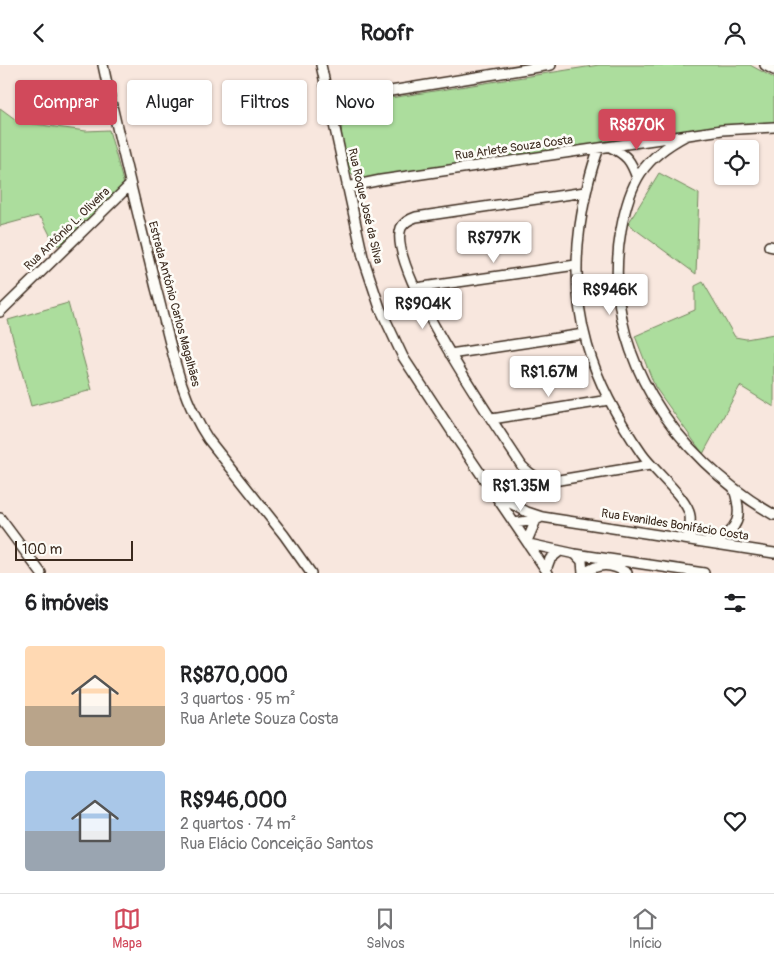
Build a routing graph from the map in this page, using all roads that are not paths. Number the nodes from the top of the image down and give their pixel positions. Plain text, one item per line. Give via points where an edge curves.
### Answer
1 (103, 65) edge
2 (321, 65) edge
3 (551, 65) edge
4 (764, 65) edge
5 (774, 70) edge
6 (324, 80) edge
7 (393, 91) edge
8 (333, 125) edge
9 (774, 127) edge
10 (687, 135) junction
11 (610, 147) junction
12 (599, 148) junction
13 (637, 179) junction
14 (130, 182) junction
15 (347, 187) junction
16 (585, 192) junction
17 (576, 265) junction
18 (416, 288) junction
19 (0, 312) edge
20 (584, 334) junction
21 (450, 354) junction
22 (609, 401) junction
23 (492, 419) junction
24 (650, 465) junction
25 (734, 489) junction
26 (493, 493) junction
27 (527, 512) junction
28 (774, 515) edge
29 (0, 518) edge
30 (539, 518) junction
31 (512, 520) junction
32 (688, 539) junction
33 (528, 543) junction
34 (714, 543) junction
35 (560, 551) junction
36 (774, 553) edge
37 (575, 554) junction
38 (648, 566) junction
39 (664, 570) edge
40 (36, 571) edge
41 (547, 571) edge
42 (311, 573) edge
43 (584, 573) edge
44 (627, 573) edge
45 (640, 573) edge
46 (696, 573) edge

1 - 14 street, Estrada Antônio Carlos Magalhães
2 - 6 street, Rua Roque José da Silva
3 - 7 street
4 - 5 street
8 - 15 street, Rua Roque José da Silva
9 - 10 street, Rua Arlete Souza Costa
10 - 11 street, Rua Arlete Souza Costa
10 - 13 street via 654,157
11 - 12 street, Rua Arlete Souza Costa
11 - 13 street via 626,156
12 - 15 street, Rua Arlete Souza Costa
12 - 16 street
13 - 25 street via 626,206 618,261 620,302 630,349 662,413 689,446
14 - 19 street, Rua Antônio L. Oliveira
14 - 42 street, Estrada Antônio Carlos Magalhães via 176,365 193,413 208,439
15 - 26 street, Rua Roque José da Silva via 371,283 390,332 416,379
16 - 17 street
16 - 18 street via 410,219 401,228 400,237 403,256
17 - 18 street
17 - 20 street
18 - 21 street
20 - 21 street
20 - 22 street
21 - 23 street
22 - 23 street
22 - 24 street
23 - 24 street via 522,466 537,479 553,481
24 - 32 street via 688,509 691,522
25 - 28 street
25 - 34 street via 740,511 737,523 732,531
26 - 27 street
26 - 31 street, Rua Roque José da Silva
27 - 30 street
27 - 31 street
29 - 40 street
30 - 31 street
30 - 32 street, Rua Evanildes Bonifácio Costa
30 - 33 street
31 - 33 street, Rua Roque José da Silva
32 - 34 street, Rua Evanildes Bonifácio Costa
33 - 35 street
33 - 41 street, Rua Roque José da Silva
34 - 36 street, Rua Evanildes Bonifácio Costa
35 - 37 street
35 - 41 street via 550,559
37 - 38 street
37 - 43 street via 582,561
38 - 39 street
38 - 45 street
39 - 46 street
43 - 44 street via 606,565

